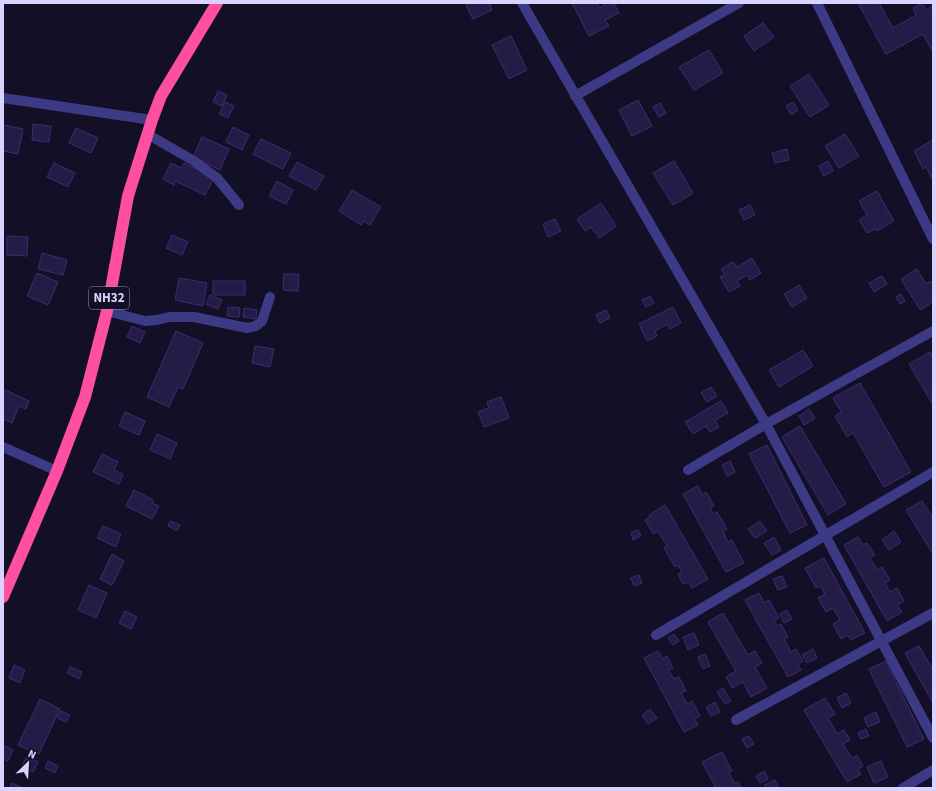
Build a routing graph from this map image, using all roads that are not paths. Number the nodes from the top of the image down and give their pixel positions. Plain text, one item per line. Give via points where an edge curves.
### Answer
1 (217, 3) edge
2 (522, 3) edge
3 (739, 3) edge
4 (817, 3) edge
5 (575, 96) junction
6 (3, 98) edge
7 (152, 120) junction
8 (147, 134) junction
9 (239, 205) dead end
10 (933, 239) edge
11 (270, 297) dead end
12 (107, 311) junction
13 (933, 331) edge
14 (766, 424) junction
15 (3, 447) edge
16 (688, 470) dead end
17 (57, 471) junction
18 (933, 472) edge
19 (826, 536) junction
20 (3, 597) edge
21 (933, 613) edge
22 (656, 635) dead end
23 (882, 641) junction
24 (736, 720) dead end
25 (933, 738) edge
26 (933, 770) edge
27 (903, 788) edge

1 - 7 highway, NH32 via 161,96
2 - 5 street
3 - 5 street
4 - 10 street
5 - 14 street
6 - 7 street
7 - 8 highway, NH32
8 - 9 street via 194,161 217,178
8 - 12 highway, NH32 via 128,196
11 - 12 street via 262,321 247,328 194,317 169,317 146,321
12 - 17 highway, NH32 via 85,397
13 - 14 street
14 - 16 street
14 - 19 street
15 - 17 street
17 - 20 highway, NH32
18 - 19 street
19 - 22 street
19 - 23 street
21 - 23 street
23 - 24 street
23 - 25 street
26 - 27 street

